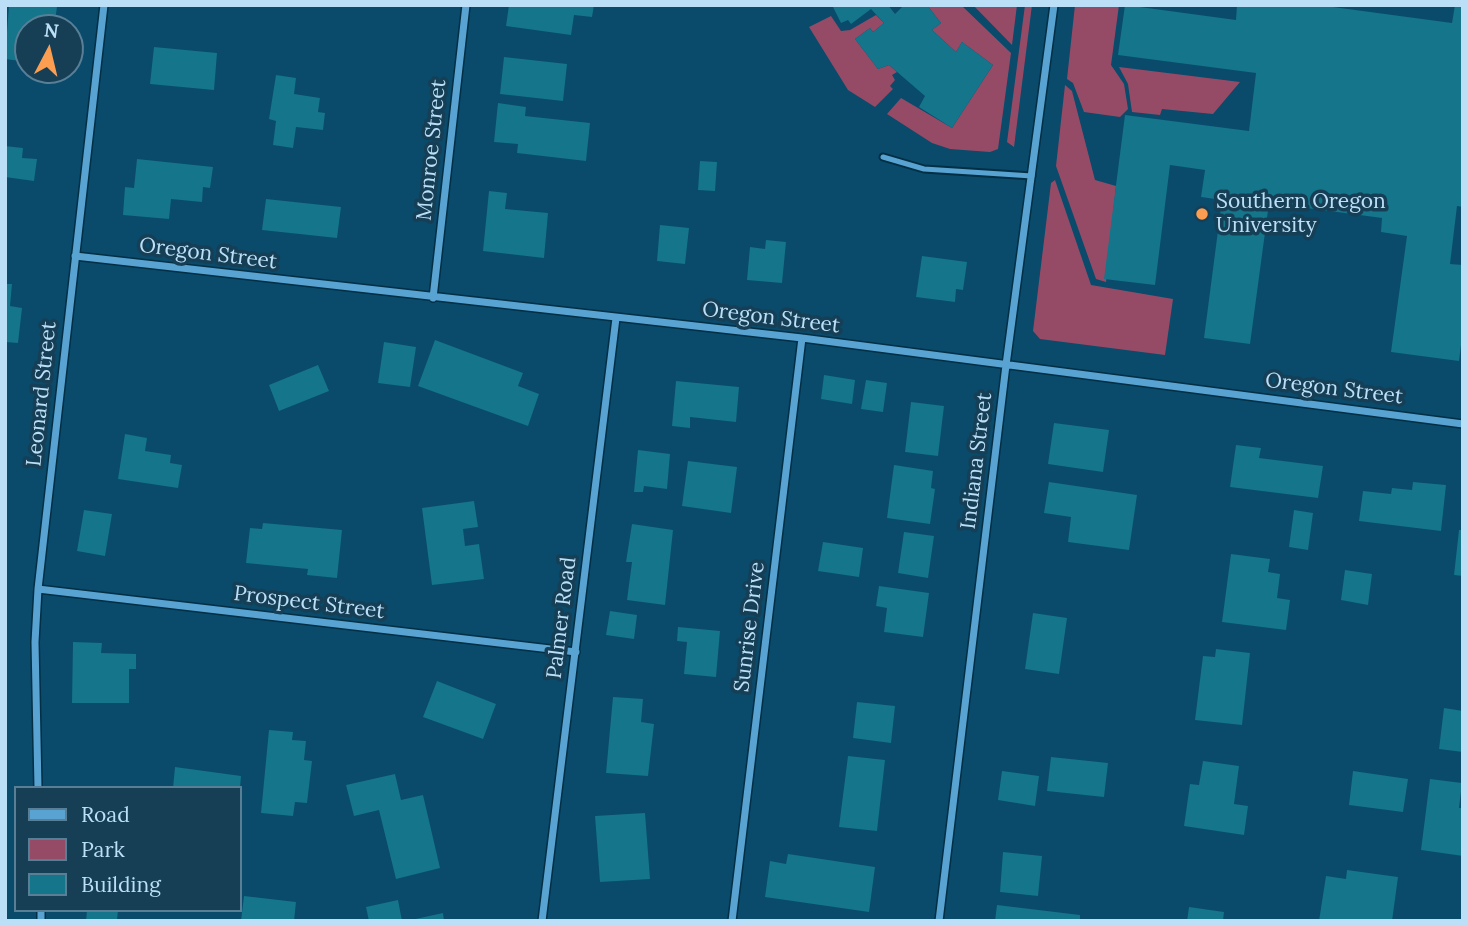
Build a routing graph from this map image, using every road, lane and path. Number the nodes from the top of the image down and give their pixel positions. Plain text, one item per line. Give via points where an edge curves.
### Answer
1 (104, 5) edge
2 (466, 5) edge
3 (1054, 5) edge
4 (883, 157) dead end
5 (1032, 176) junction
6 (75, 256) junction
7 (433, 298) junction
8 (616, 318) junction
9 (802, 338) junction
10 (1006, 365) junction
11 (1463, 424) edge
12 (38, 589) junction
13 (576, 652) junction
14 (38, 786) edge
15 (542, 921) edge
16 (732, 921) edge
17 (939, 921) edge

1 - 6 street, Leonard Street
2 - 7 street, Monroe Street
3 - 5 street, Indiana Street
4 - 5 lane via 924,169
5 - 10 street, Indiana Street
6 - 7 street, Oregon Street
6 - 12 street, Leonard Street
7 - 8 street, Oregon Street
8 - 9 street, Oregon Street
8 - 13 street, Palmer Road
9 - 10 street, Oregon Street
9 - 16 street, Sunrise Drive
10 - 11 street, Oregon Street
10 - 17 street, Indiana Street
12 - 13 street, Prospect Street
12 - 14 street, Leonard Street
13 - 15 street, Palmer Road

